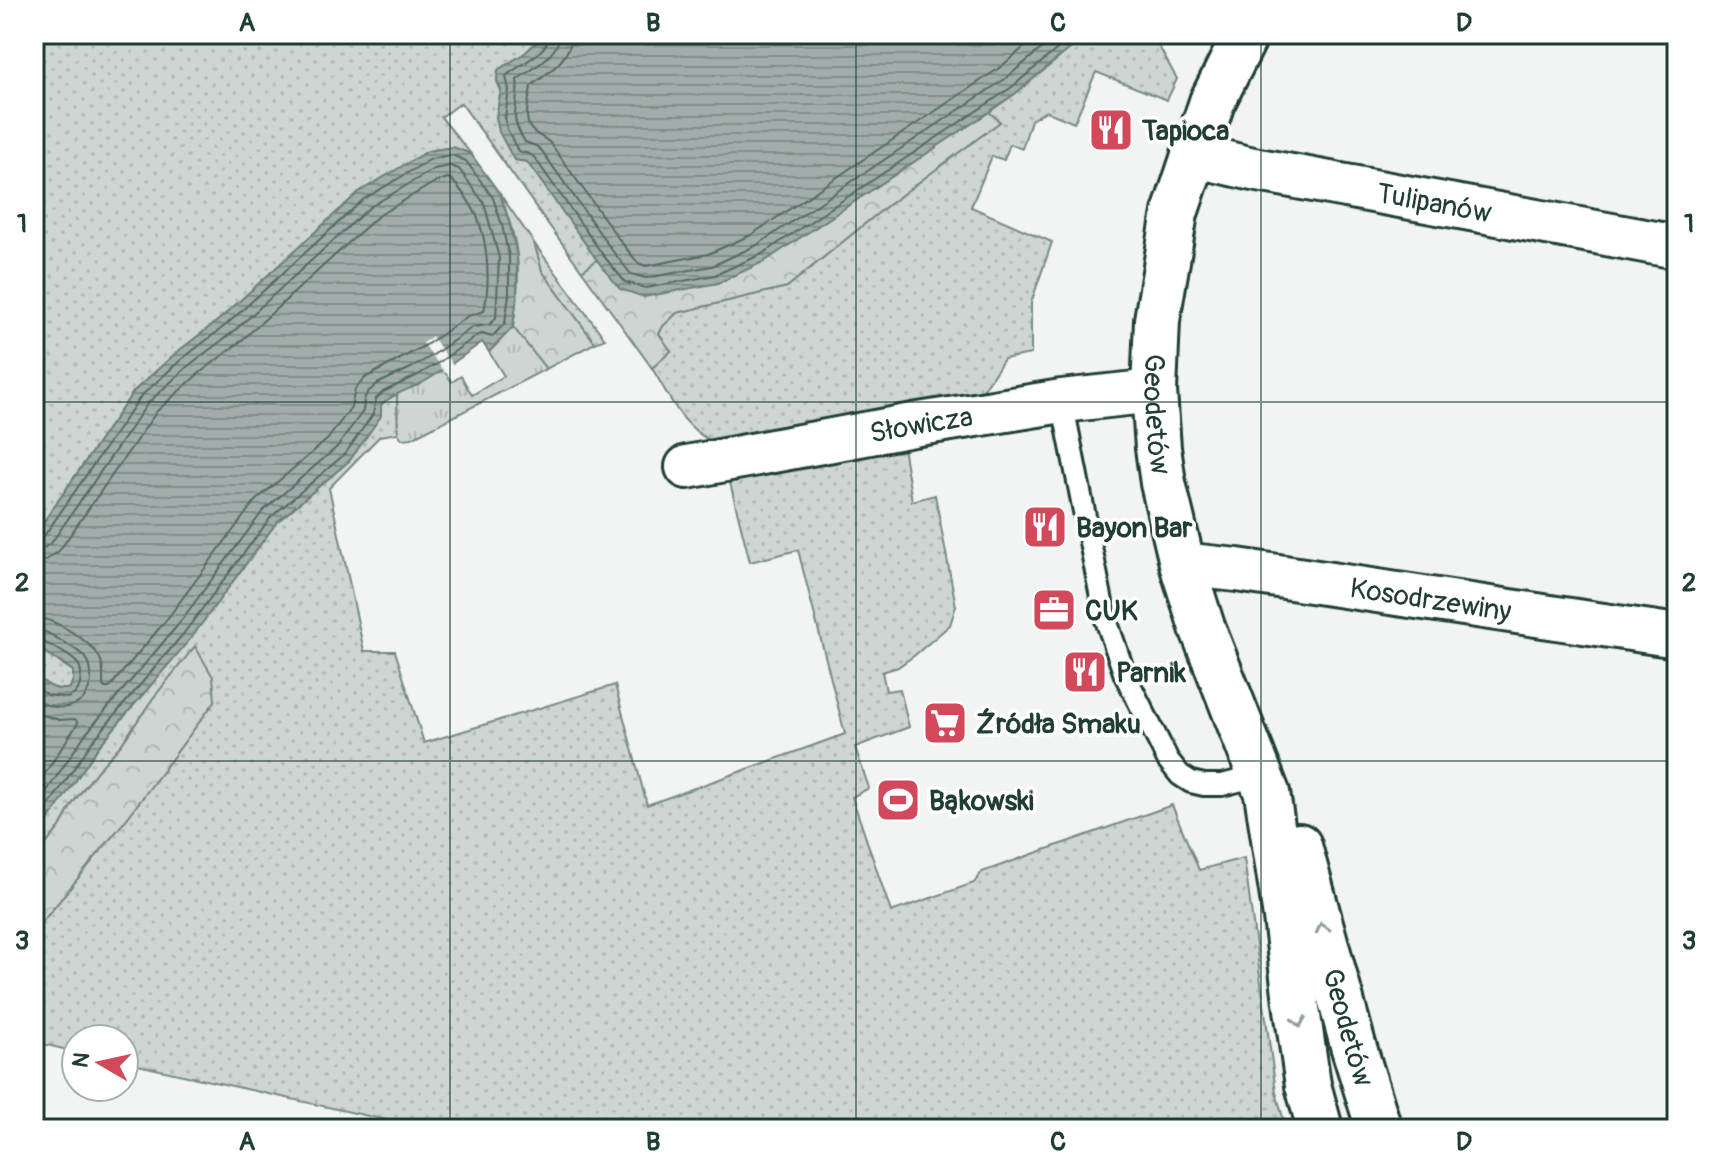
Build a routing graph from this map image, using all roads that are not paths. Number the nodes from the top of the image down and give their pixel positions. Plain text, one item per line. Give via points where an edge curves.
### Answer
1 (1246, 34) edge
2 (1193, 155) junction
3 (1677, 247) edge
4 (1154, 391) junction
5 (1062, 401) junction
6 (687, 467) dead end
7 (1183, 567) junction
8 (1677, 636) edge
9 (1263, 783) junction
10 (1320, 1129) edge
11 (1379, 1129) edge

1 - 2 street, Geodetów
2 - 3 street, Tulipanów
2 - 4 street, Geodetów via 1175,213 1157,320
4 - 5 street, Słowicza
4 - 7 street, Geodetów via 1163,483
5 - 6 street, Słowicza
5 - 9 lane via 1105,617 1125,675 1168,760 1191,782
7 - 8 street, Kosodrzewiny via 1237,570
7 - 9 street, Geodetów
9 -> 10 street, Geodetów via 1308,1085
11 -> 9 street, Geodetów via 1294,831

